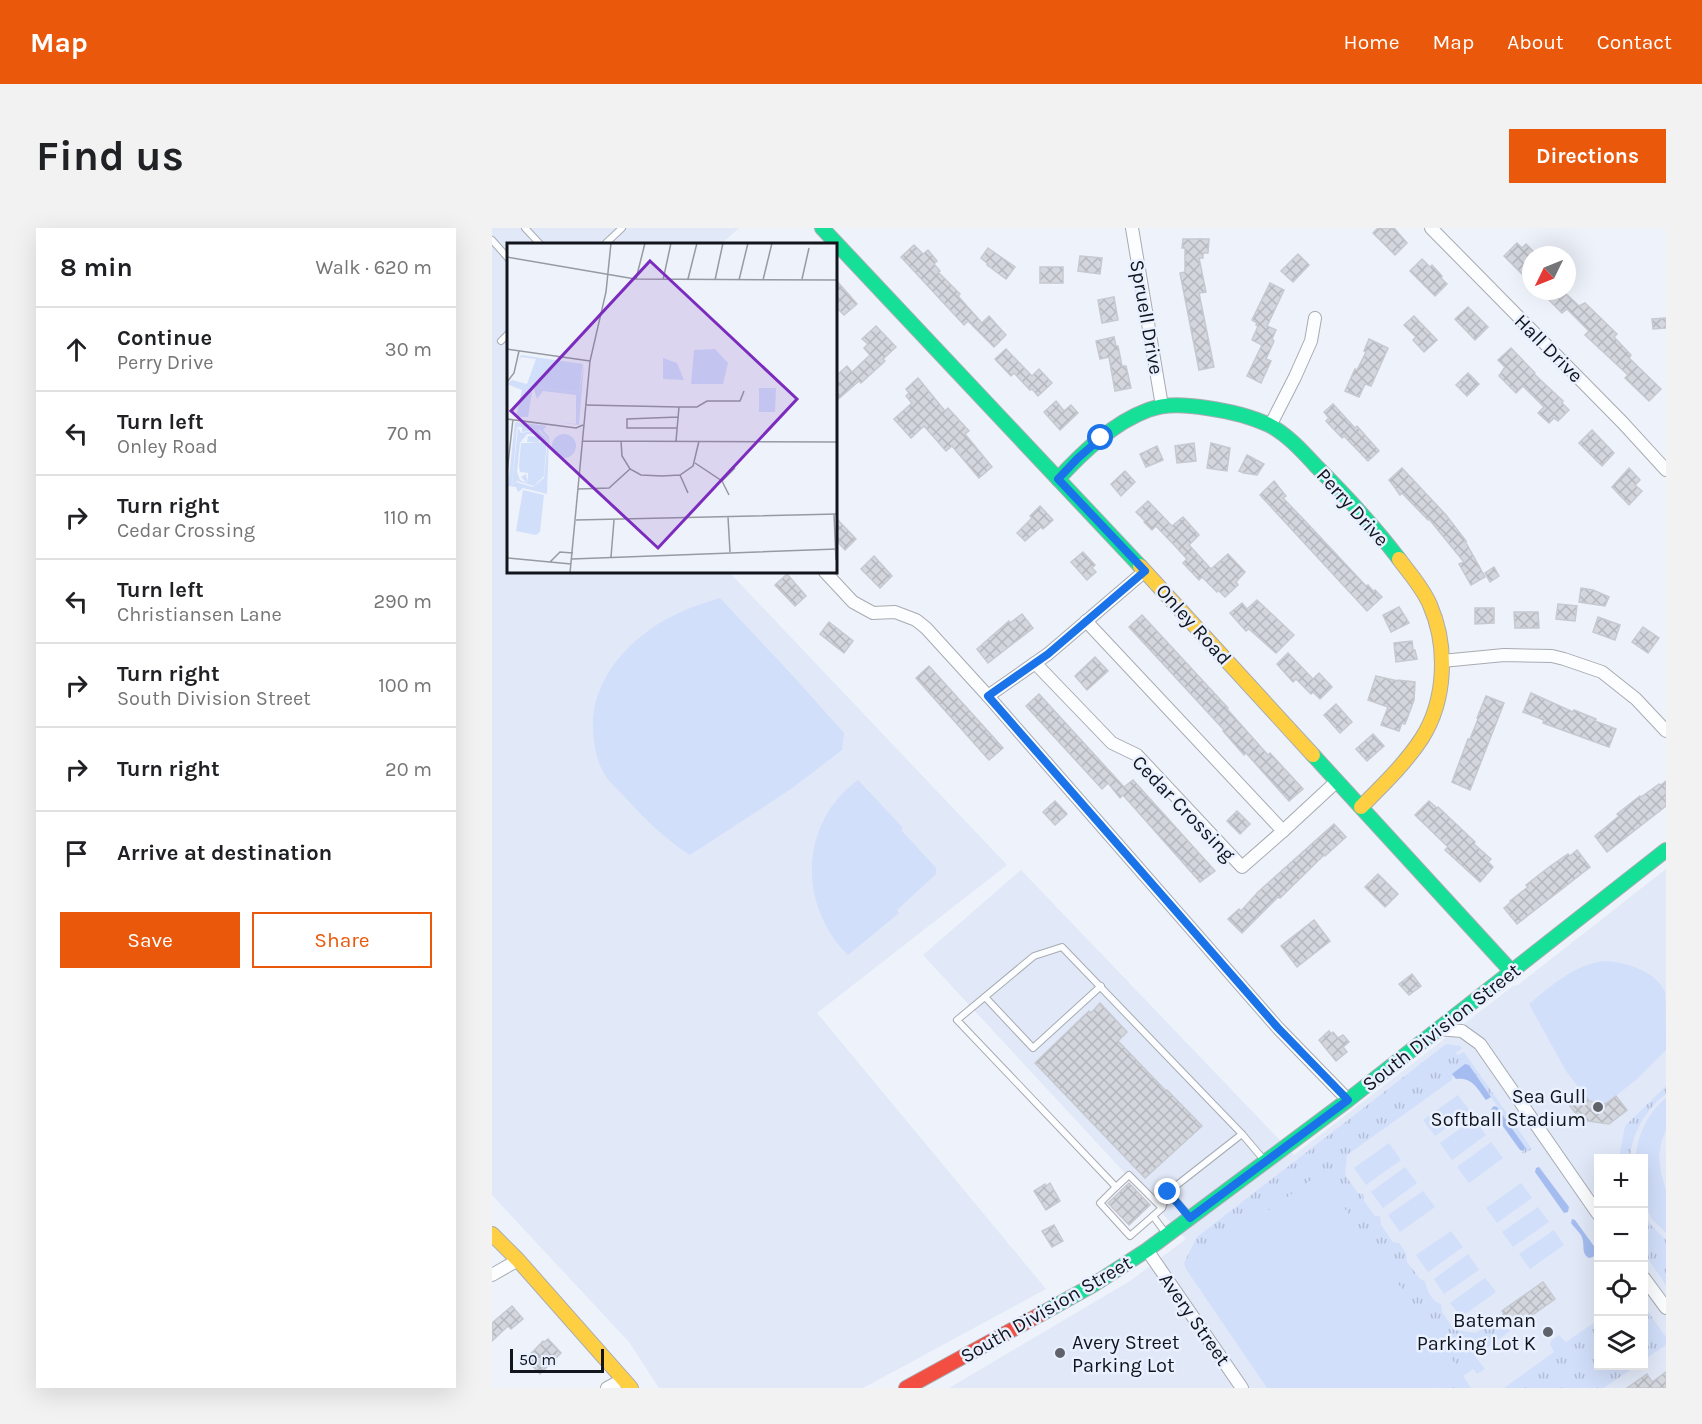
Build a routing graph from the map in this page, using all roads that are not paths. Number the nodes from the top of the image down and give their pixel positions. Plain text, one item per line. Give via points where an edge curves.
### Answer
1 (525, 228) edge
2 (622, 228) edge
3 (822, 228) edge
4 (1132, 228) edge
5 (1431, 228) edge
6 (492, 240) edge
7 (539, 243) edge
8 (606, 243) edge
9 (836, 243) edge
10 (837, 244) edge
11 (507, 257) edge
12 (1315, 318) dead end
13 (507, 335) edge
14 (501, 341) dead end
15 (1162, 406) junction
16 (1270, 426) junction
17 (1666, 470) edge
18 (1058, 479) junction
19 (1145, 571) junction
20 (826, 573) edge
21 (1086, 621) junction
22 (1442, 661) junction
23 (1035, 663) junction
24 (988, 696) junction
25 (1666, 731) edge
26 (1337, 781) junction
27 (1361, 807) junction
28 (1282, 831) junction
29 (1666, 850) edge
30 (1512, 972) junction
31 (1101, 986) junction
32 (985, 997) junction
33 (1437, 1029) junction
34 (1348, 1100) junction
35 (1242, 1134) junction
36 (1266, 1162) junction
37 (1116, 1188) junction
38 (1168, 1192) junction
39 (1162, 1208) junction
40 (1595, 1208) edge
41 (1153, 1216) junction
42 (1190, 1218) junction
43 (492, 1234) edge
44 (1167, 1234) junction
45 (1147, 1250) junction
46 (518, 1260) junction
47 (492, 1275) edge
48 (1648, 1283) edge
49 (1666, 1308) edge
50 (628, 1383) edge
51 (607, 1388) edge
52 (906, 1388) edge
53 (1242, 1388) edge

1 - 7 lane
2 - 8 lane
3 - 9 street, Onley Road
4 - 15 street, Spruell Drive
5 - 17 street, Hall Drive
6 - 11 lane
10 - 18 street, Onley Road
12 - 16 street via 1311,341
13 - 14 lane
15 - 16 street, Perry Drive via 1206,408
15 - 18 street, Perry Drive via 1101,438
16 - 22 street, Perry Drive via 1297,446 1344,495 1383,537 1422,589 1439,631
18 - 19 street, Onley Road
19 - 21 street
19 - 26 street, Onley Road
20 - 24 street via 863,608 873,613 895,612 916,620
21 - 23 street
21 - 28 street
22 - 25 street via 1504,655 1564,659 1602,672 1636,699
22 - 27 street, Perry Drive via 1438,705 1421,742
23 - 24 street
23 - 28 street, Cedar Crossing via 1112,743 1137,755 1242,867
24 - 34 street via 1278,1028
26 - 27 street, Onley Road
26 - 28 street, Cedar Crossing
27 - 30 street, Onley Road
29 - 30 street, South Division Street
30 - 33 street, South Division Street
31 - 32 lane via 1062,946 1034,956
31 - 32 lane via 1033,1048
31 - 35 lane
32 - 37 lane via 957,1020
33 - 34 street, South Division Street
33 - 40 street via 1462,1031 1480,1044
34 - 36 street, South Division Street
35 - 36 lane
35 - 38 lane
36 - 42 street, South Division Street
37 - 39 lane via 1129,1175
37 - 41 lane via 1100,1203 1130,1236
38 - 39 lane
38 - 42 lane
39 - 41 lane
41 - 44 lane
42 - 44 street, South Division Street
43 - 46 street
44 - 45 street, South Division Street
45 - 52 street, South Division Street via 1093,1285
45 - 53 street, Avery Street
46 - 47 street
46 - 50 street
48 - 49 street
50 - 51 street

